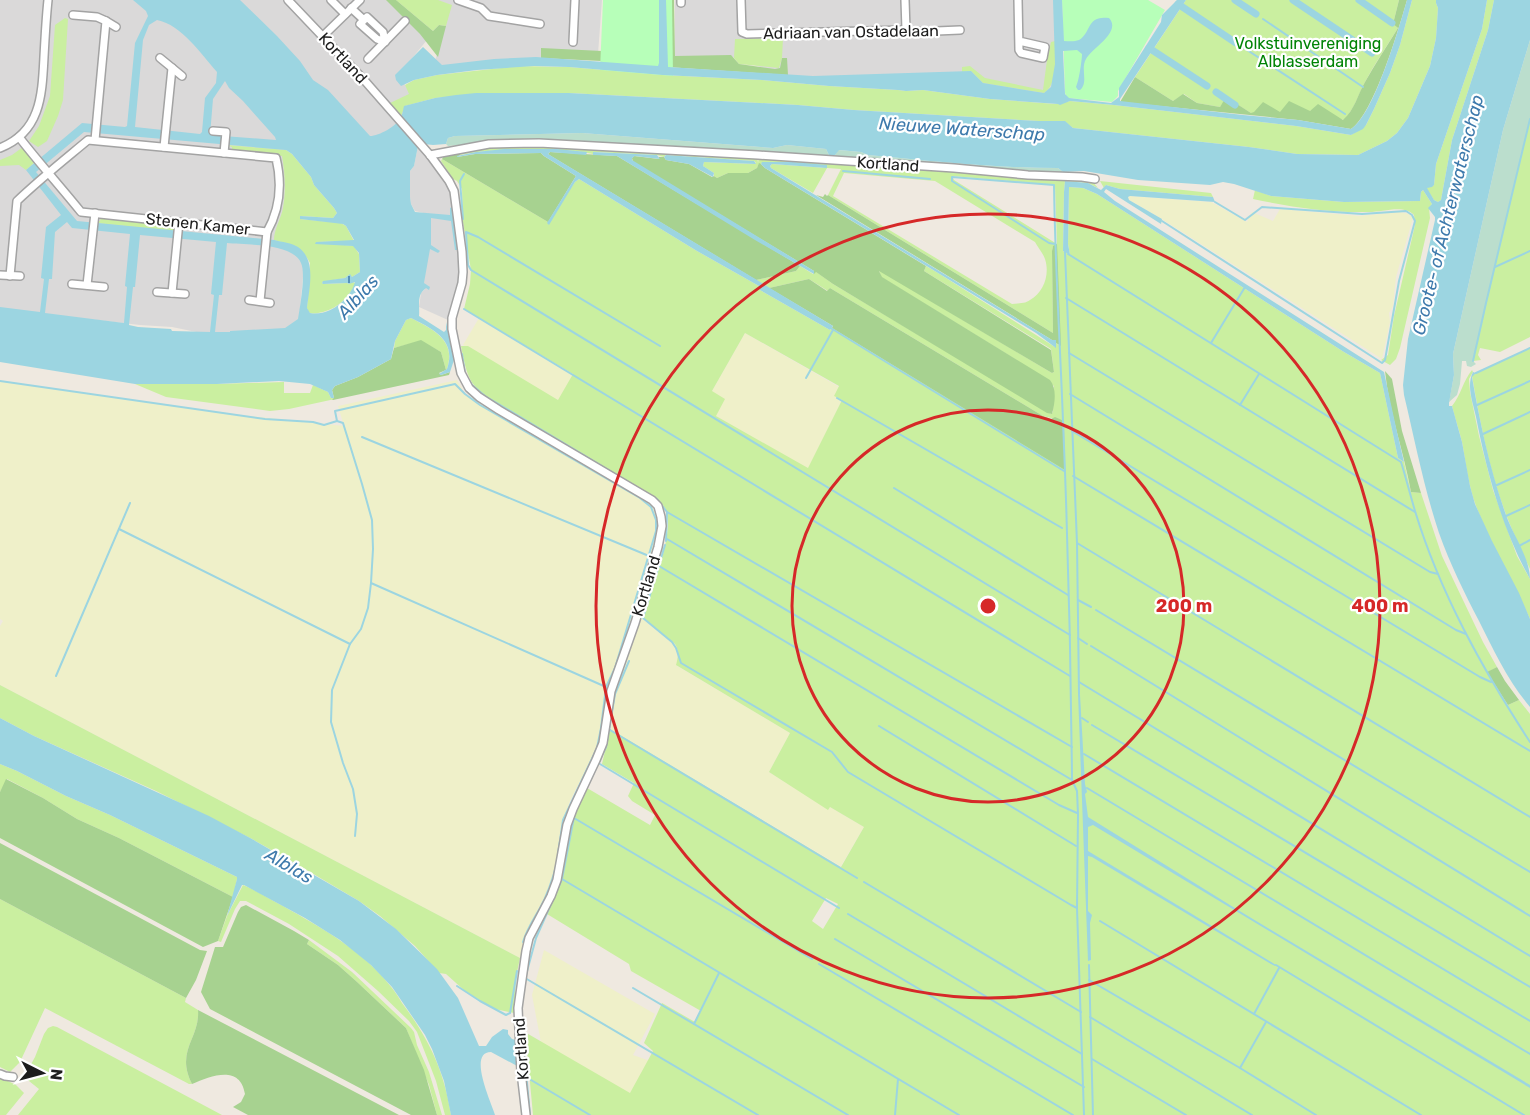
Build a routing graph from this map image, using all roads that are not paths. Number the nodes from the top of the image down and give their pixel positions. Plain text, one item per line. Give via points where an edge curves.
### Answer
1 (48, 0) edge
2 (288, 0) edge
3 (331, 0) edge
4 (360, 0) edge
5 (458, 0) edge
6 (575, 0) edge
7 (741, 0) edge
8 (905, 0) edge
9 (1018, 0) edge
10 (351, 8) junction
11 (345, 14) junction
12 (73, 15) dead end
13 (106, 21) junction
14 (405, 21) dead end
15 (540, 24) dead end
16 (116, 27) dead end
17 (906, 30) junction
18 (960, 30) dead end
19 (323, 36) junction
20 (1019, 41) dead end
21 (385, 42) junction
22 (573, 42) dead end
23 (160, 58) dead end
24 (368, 59) dead end
25 (172, 68) junction
26 (182, 76) dead end
27 (213, 130) dead end
28 (19, 137) junction
29 (95, 137) junction
30 (164, 144) junction
31 (0, 148) edge
32 (224, 151) junction
33 (430, 154) junction
34 (46, 172) junction
35 (1095, 179) dead end
36 (95, 217) junction
37 (178, 225) junction
38 (267, 232) junction
39 (0, 275) edge
40 (10, 276) junction
41 (20, 276) dead end
42 (72, 284) dead end
43 (87, 285) junction
44 (104, 287) dead end
45 (157, 292) dead end
46 (172, 293) junction
47 (185, 294) dead end
48 (249, 300) dead end
49 (260, 301) junction
50 (270, 303) dead end
51 (0, 1074) edge
52 (14, 1077) dead end
53 (526, 1115) edge

1 - 28 street via 41,100 30,125
2 - 19 street, Kortland
3 - 11 street
4 - 10 street
5 - 15 street via 481,8 489,16
6 - 22 street
7 - 17 street, Adriaan van Ostadelaan via 742,32 747,34
8 - 17 street
9 - 20 street
10 - 11 street
10 - 21 street via 364,20 360,24
11 - 19 street
12 - 13 street
13 - 16 street
13 - 29 street
14 - 21 street
17 - 18 street, Adriaan van Ostadelaan
19 - 33 street, Kortland
21 - 24 street
23 - 25 street
25 - 26 street
25 - 30 street
27 - 32 street via 226,132
28 - 31 street
28 - 34 street, Stenen Kamer
29 - 30 street, Stenen Kamer
29 - 34 street
30 - 32 street, Stenen Kamer
32 - 38 street, Stenen Kamer via 276,158 279,190 273,222
33 - 35 street, Kortland via 489,144 548,143
33 - 53 street, Kortland via 454,191 463,272 452,329 465,382 499,410 652,500 662,518 655,560 611,691 603,743 567,825 557,880 526,951 518,1008
34 - 36 street, Stenen Kamer via 81,212
34 - 40 street via 17,201
36 - 37 street, Stenen Kamer
36 - 43 street
37 - 38 street, Stenen Kamer
37 - 46 street
38 - 49 street
39 - 40 street
40 - 41 street
42 - 43 street
43 - 44 street
45 - 46 street
46 - 47 street
48 - 49 street
49 - 50 street
51 - 52 street

